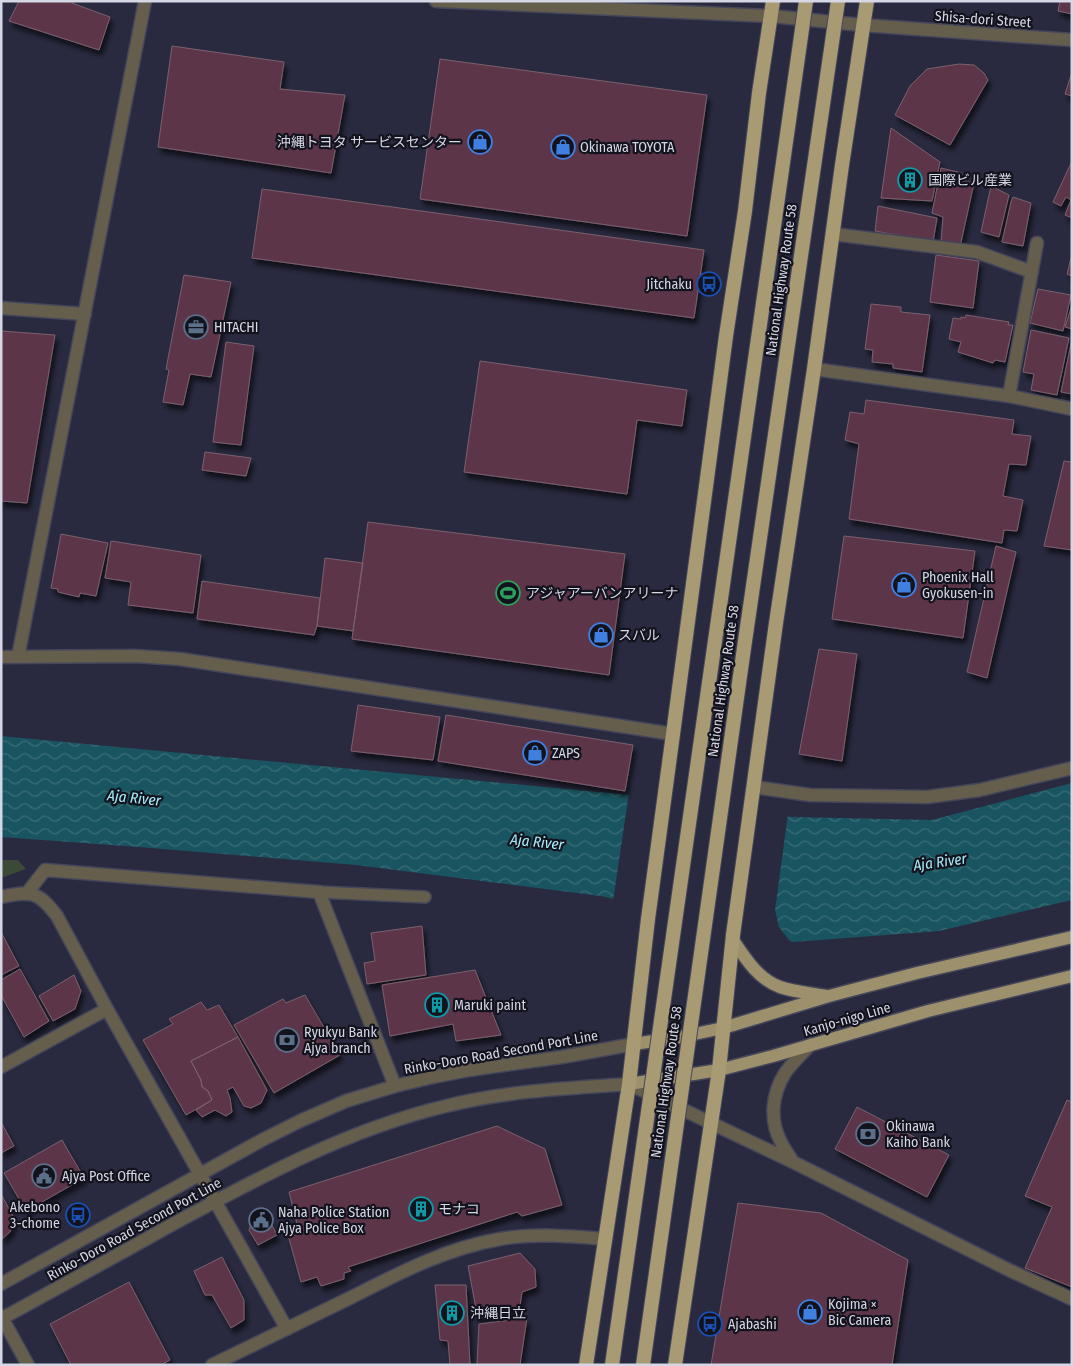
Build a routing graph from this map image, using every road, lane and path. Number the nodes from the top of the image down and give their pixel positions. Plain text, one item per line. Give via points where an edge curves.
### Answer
1 (145, 1) edge
2 (436, 1) edge
3 (773, 1) edge
4 (806, 1) edge
5 (838, 1) edge
6 (866, 1) edge
7 (770, 16) junction
8 (862, 25) junction
9 (1072, 40) edge
10 (833, 234) junction
11 (1037, 243) dead end
12 (1032, 272) junction
13 (1, 308) edge
14 (85, 314) junction
15 (814, 368) junction
16 (1009, 396) junction
17 (1072, 408) edge
18 (1, 657) edge
19 (18, 657) junction
20 (672, 734) junction
21 (1072, 768) edge
22 (754, 786) junction
23 (320, 892) junction
24 (27, 893) junction
25 (1, 897) edge
26 (425, 898) dead end
27 (733, 937) junction
28 (1072, 937) edge
29 (1072, 976) edge
30 (829, 996) junction
31 (107, 1009) junction
32 (723, 1028) junction
33 (634, 1044) junction
34 (811, 1044) junction
35 (1, 1067) edge
36 (719, 1070) junction
37 (629, 1084) junction
38 (395, 1086) junction
39 (711, 1123) junction
40 (794, 1162) junction
41 (200, 1174) junction
42 (215, 1201) junction
43 (606, 1239) junction
44 (1, 1284) edge
45 (1072, 1299) edge
46 (2, 1318) edge
47 (287, 1329) junction
48 (28, 1365) edge
49 (212, 1365) edge
50 (586, 1365) edge
51 (612, 1365) edge
52 (643, 1365) edge
53 (675, 1365) edge

1 - 14 street
2 - 7 street, Shisa-dori Street
3 - 7 highway
4 - 51 highway, National Highway Route 58, bridge
5 - 52 highway, National Highway Route 58, bridge
6 - 8 highway
7 - 8 street, Shisa-dori Street
7 - 20 highway
8 - 9 street, Shisa-dori Street
8 - 10 highway
10 - 12 street via 977,252
10 - 15 highway
11 - 12 street
12 - 16 street
13 - 14 street
14 - 19 street
15 - 16 street
15 - 22 highway
16 - 17 street
18 - 19 street
19 - 20 street via 180,659
20 - 33 highway
21 - 22 street via 980,790 927,797 810,795
22 - 27 highway
23 - 24 street via 45,870
23 - 26 lane
23 - 38 street
24 - 25 street
24 - 31 street via 35,894 57,916
27 - 30 main road via 752,967 767,980 789,990
27 - 32 highway
28 - 30 main road, Kanjo-nigo Line
29 - 34 main road, Kanjo-nigo Line
30 - 32 main road, Kanjo-nigo Line
31 - 35 street
31 - 41 street
32 - 33 main road, Kanjo-nigo Line
32 - 36 highway
33 - 37 highway
33 - 38 street, Rinko-Doro Road Second Port Line via 433,1076
34 - 36 main road, Kanjo-nigo Line
34 - 40 street via 786,1072 774,1100 772,1116 775,1129
36 - 37 main road, Kanjo-nigo Line
36 - 39 highway
37 - 39 street
37 - 42 street, Rinko-Doro Road Second Port Line via 517,1093 428,1111 317,1151
37 - 43 highway
38 - 41 street, Rinko-Doro Road Second Port Line via 346,1101 300,1121
39 - 40 street
39 - 53 highway
40 - 45 street
41 - 42 street
41 - 44 street, Rinko-Doro Road Second Port Line
42 - 46 street, Rinko-Doro Road Second Port Line
42 - 47 street
43 - 47 street via 565,1235 520,1236 461,1249 396,1275
43 - 50 highway
46 - 48 street
47 - 49 street

